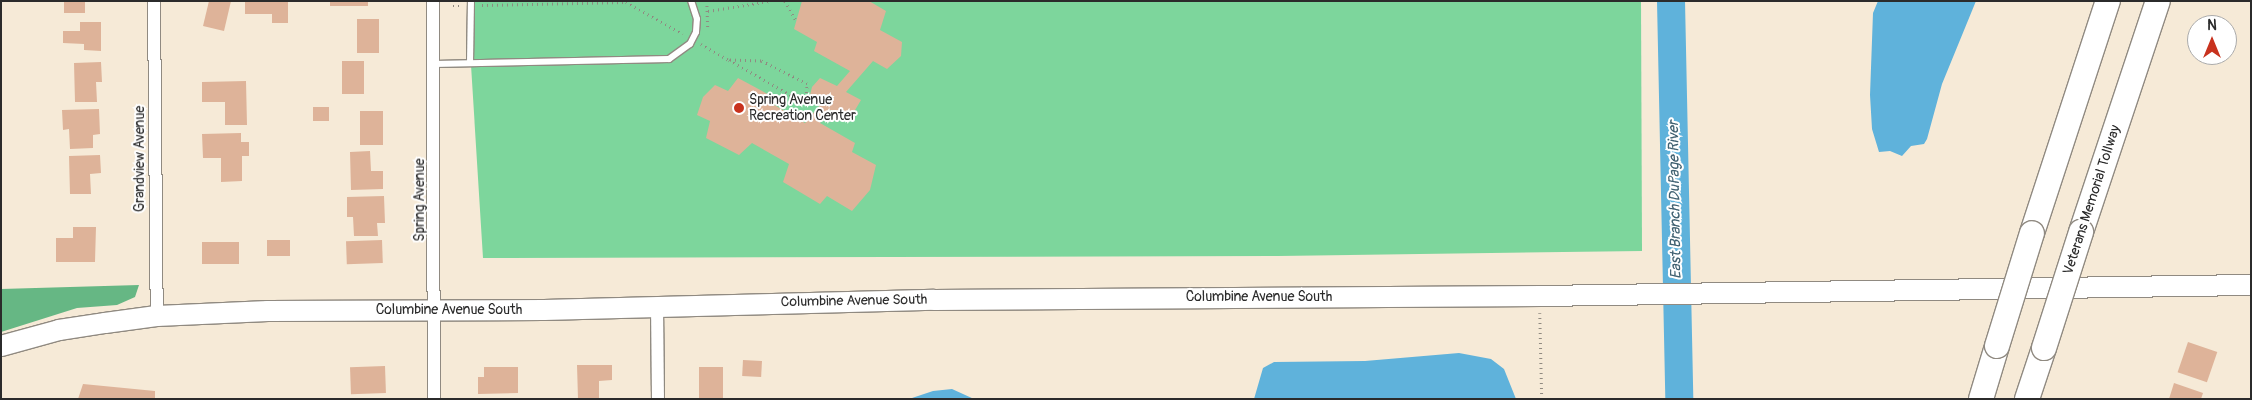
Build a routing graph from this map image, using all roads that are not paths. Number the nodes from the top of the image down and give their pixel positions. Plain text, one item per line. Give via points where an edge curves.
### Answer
1 (154, 1) edge
2 (433, 1) edge
3 (691, 1) edge
4 (2108, 1) edge
5 (2158, 1) edge
6 (471, 3) edge
7 (470, 63) junction
8 (434, 64) junction
9 (2251, 284) edge
10 (656, 305) junction
11 (432, 309) junction
12 (157, 316) junction
13 (1, 346) edge
14 (2041, 356) junction
15 (434, 399) edge
16 (658, 399) edge
17 (1980, 399) edge
18 (2027, 399) edge
19 (2039, 399) edge

1 - 12 street, Grandview Avenue
2 - 8 street, Spring Avenue
3 - 7 lane via 697,19 692,39 681,53 657,61
4 - 17 highway, bridge
5 - 14 highway, Veterans Memorial Tollway, bridge
6 - 7 lane
7 - 8 lane
8 - 11 street, Spring Avenue via 435,249
9 - 10 main road, Columbine Avenue South via 1542,296 1212,296
10 - 11 main road, Columbine Avenue South via 544,310
10 - 16 street
11 - 12 main road, Columbine Avenue South
11 - 15 street, Spring Avenue
12 - 13 main road, Columbine Avenue South via 59,330
14 - 18 highway, Veterans Memorial Tollway
14 - 19 highway

